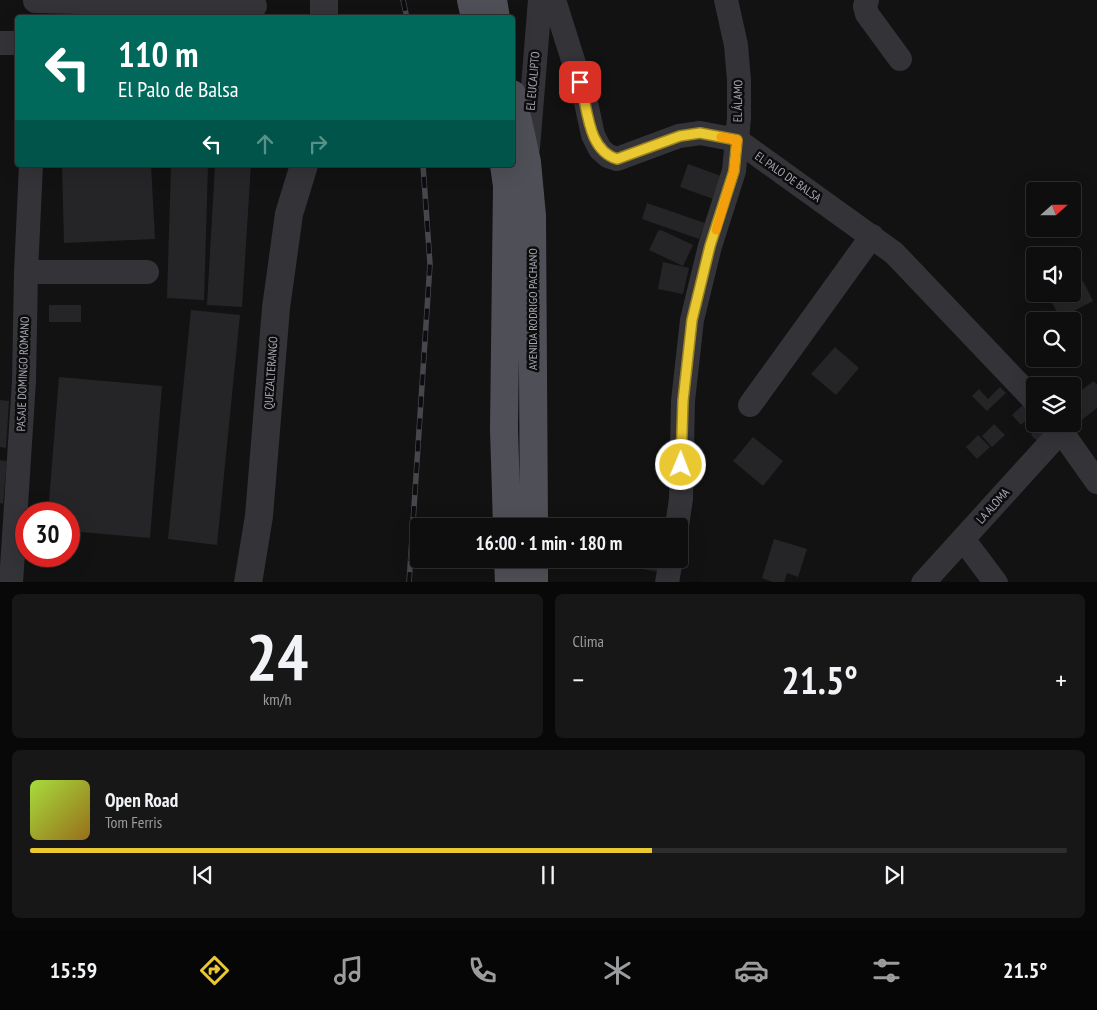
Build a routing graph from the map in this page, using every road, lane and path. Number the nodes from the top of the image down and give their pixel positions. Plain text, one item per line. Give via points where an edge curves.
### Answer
1 (324, 0) edge
2 (471, 0) edge
3 (493, 0) edge
4 (540, 0) edge
5 (554, 0) edge
6 (726, 0) edge
7 (867, 0) edge
8 (34, 6) edge
9 (255, 6) dead end
10 (324, 15) edge
11 (474, 15) edge
12 (496, 15) edge
13 (0, 43) edge
14 (15, 43) edge
15 (900, 59) dead end
16 (737, 140) junction
17 (515, 146) edge
18 (516, 164) edge
19 (31, 167) edge
20 (303, 167) edge
21 (515, 167) edge
22 (872, 236) junction
23 (26, 272) junction
24 (147, 272) dead end
25 (1026, 393) edge
26 (750, 406) dead end
27 (1055, 432) edge
28 (1062, 432) edge
29 (1097, 482) edge
30 (507, 518) edge
31 (534, 518) edge
32 (678, 518) edge
33 (962, 540) junction
34 (508, 568) edge
35 (534, 568) edge
36 (669, 568) edge
37 (11, 582) edge
38 (248, 582) edge
39 (509, 582) edge
40 (534, 582) edge
41 (667, 582) edge
42 (923, 582) edge
43 (996, 582) edge

1 - 10 street
2 - 11 main road
3 - 12 main road
4 - 18 street, EL EUCALIPTO
5 - 16 street, EL PALO DE BALSA via 585,98 593,135 608,156 617,159 680,136 700,133
6 - 16 street, EL ÁLAMO via 736,45 739,80
7 - 15 street via 867,14
8 - 9 street
13 - 14 street
16 - 22 street, EL PALO DE BALSA
16 - 32 street, EL ÁLAMO via 734,171 710,246 692,320 683,401 682,499
17 - 18 main road, AVENIDA RODRIGO PACHANO
18 - 31 main road, AVENIDA RODRIGO PACHANO via 532,216
19 - 23 street, PASAJE DOMINGO ROMANO
20 - 38 street, QUEZALTERANGO via 289,214 276,308 260,516
21 - 30 main road, AVENIDA RODRIGO PACHANO via 507,186 504,419
22 - 25 street, EL PALO DE BALSA via 894,254
22 - 26 street
23 - 24 street
23 - 37 street, PASAJE DOMINGO ROMANO via 24,381
27 - 33 street, LA ALOMA
28 - 29 street
33 - 42 street, LA ALOMA
33 - 43 street
34 - 39 main road
35 - 40 main road
36 - 41 street

